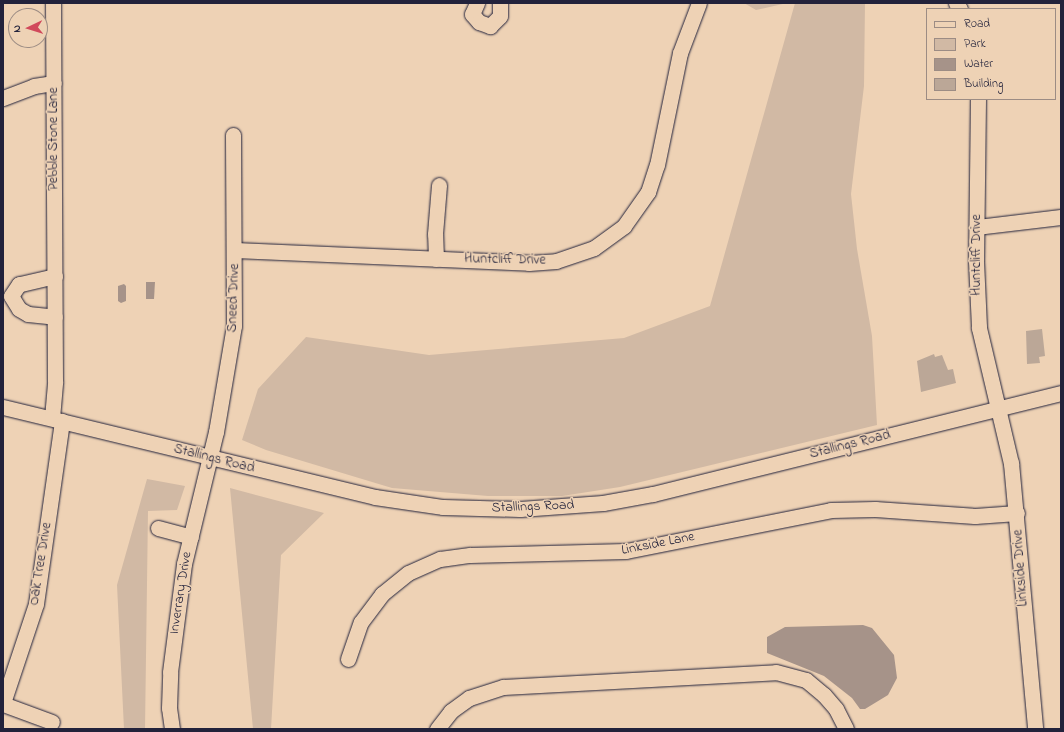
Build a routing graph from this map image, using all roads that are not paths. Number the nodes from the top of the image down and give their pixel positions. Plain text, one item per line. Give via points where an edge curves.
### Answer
1 (53, 3) edge
2 (477, 3) edge
3 (500, 3) edge
4 (699, 3) edge
5 (54, 83) junction
6 (3, 98) edge
7 (978, 100) edge
8 (233, 135) dead end
9 (439, 185) dead end
10 (1061, 217) edge
11 (977, 227) junction
12 (235, 250) junction
13 (436, 259) junction
14 (55, 276) junction
15 (56, 317) junction
16 (1061, 394) edge
17 (3, 407) edge
18 (998, 409) junction
19 (57, 420) junction
20 (210, 458) junction
21 (1017, 513) junction
22 (158, 528) dead end
23 (191, 537) junction
24 (348, 659) dead end
25 (3, 703) edge
26 (52, 722) dead end
27 (172, 729) edge
28 (437, 729) edge
29 (846, 729) edge
30 (1035, 729) edge

1 - 5 street, Pebble Stone Lane
2 - 3 street via 472,14 479,22 490,26 500,16
4 - 13 street, Huntcliff Drive via 680,53 654,177 642,202 624,226 594,248 556,261 529,263
5 - 6 street via 34,86
5 - 14 street, Pebble Stone Lane
7 - 11 street, Huntcliff Drive
8 - 12 street, Sneed Drive
9 - 13 street via 435,234
10 - 11 street
11 - 18 street, Huntcliff Drive via 979,328
12 - 13 street, Huntcliff Drive
12 - 20 street, Sneed Drive via 234,326
14 - 15 street, Pebble Stone Lane
14 - 15 street via 19,284 11,296 19,309 28,314
15 - 19 street, Pebble Stone Lane
16 - 18 street, Stallings Road
17 - 19 street, Stallings Road
18 - 20 street, Stallings Road via 653,494 603,503 551,508 477,509 408,503 342,491
18 - 21 street, Linkside Drive via 1011,463
19 - 20 street, Stallings Road
19 - 25 street, Oak Tree Drive via 36,604
20 - 23 street, Inverrary Drive
21 - 24 street, Linkside Lane via 975,516 875,509 831,510 626,552 440,559 408,573 382,594 361,622
21 - 30 street, Linkside Drive
22 - 23 street
23 - 27 street, Inverrary Drive via 184,564 170,672 169,708
25 - 26 street
28 - 29 street via 452,711 469,698 503,687 776,672 806,680 836,709

